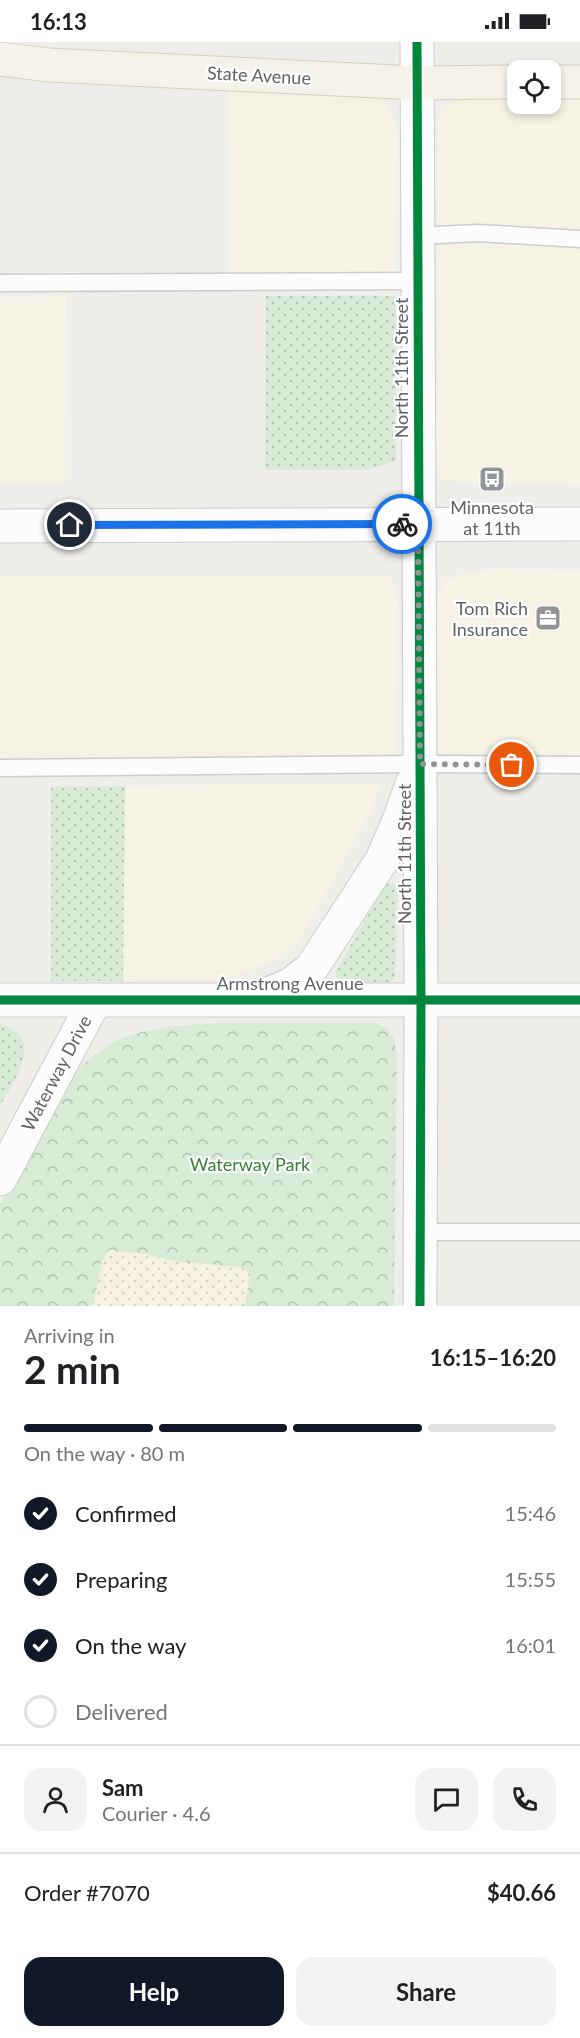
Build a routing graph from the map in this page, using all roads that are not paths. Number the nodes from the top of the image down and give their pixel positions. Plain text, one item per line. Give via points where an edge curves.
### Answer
1 (417, 42) edge
2 (0, 59) edge
3 (507, 82) edge
4 (561, 82) edge
5 (580, 82) edge
6 (417, 83) junction
7 (417, 236) junction
8 (580, 239) edge
9 (417, 281) junction
10 (0, 283) edge
11 (418, 524) junction
12 (580, 524) edge
13 (0, 526) edge
14 (420, 764) junction
15 (580, 765) edge
16 (0, 768) edge
17 (253, 999) junction
18 (421, 999) junction
19 (580, 999) edge
20 (0, 1000) edge
21 (95, 1000) junction
22 (0, 1179) edge
23 (420, 1232) junction
24 (580, 1232) edge
25 (420, 1306) edge

1 - 6 street, North 11th Street
2 - 6 main road, State Avenue via 49,65
3 - 6 main road, State Avenue
4 - 5 main road
6 - 7 street, North 11th Street
7 - 8 lane via 478,232
7 - 9 street, North 11th Street
9 - 10 lane
9 - 11 street, North 11th Street
11 - 12 street
11 - 13 street
11 - 14 street, North 11th Street
14 - 15 lane
14 - 16 lane
14 - 17 street via 382,860 311,969 290,985
14 - 18 street, North 11th Street
17 - 18 street, Armstrong Avenue
17 - 21 street, Armstrong Avenue
18 - 19 street, Armstrong Avenue
18 - 23 street, North 11th Street
20 - 21 street, Armstrong Avenue
21 - 22 street, Waterway Drive
23 - 24 lane
23 - 25 street, North 11th Street

